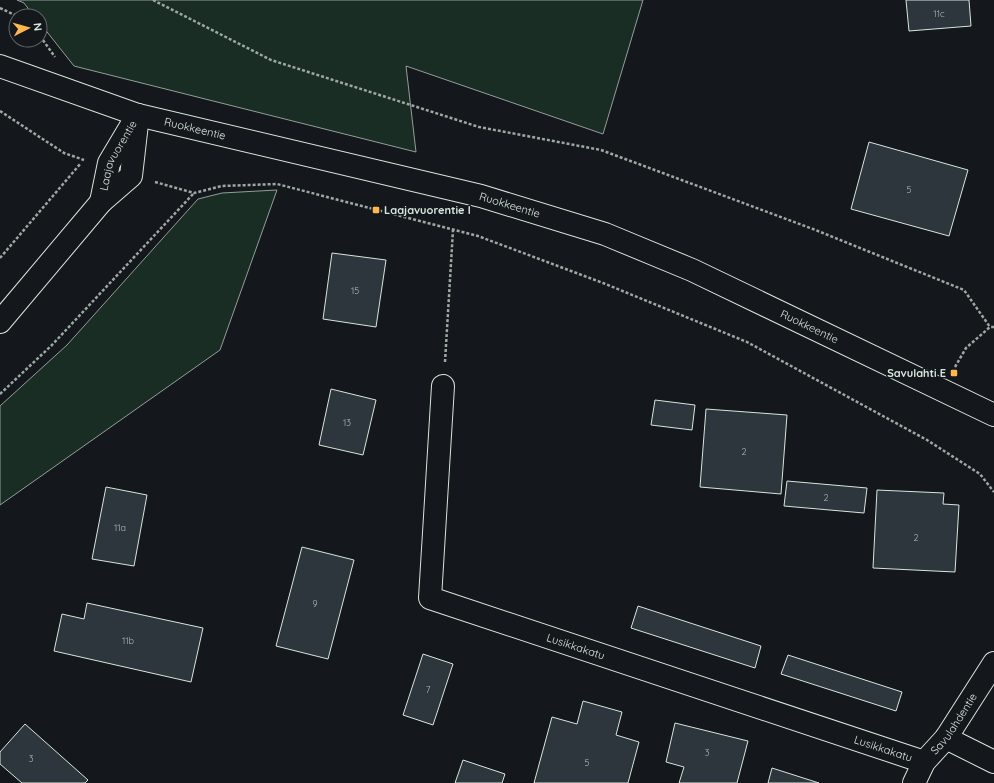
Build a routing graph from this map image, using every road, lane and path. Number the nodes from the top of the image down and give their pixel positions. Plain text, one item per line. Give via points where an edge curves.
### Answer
1 (153, 0) edge
2 (0, 66) edge
3 (138, 115) junction
4 (84, 160) dead end
5 (453, 230) junction
6 (0, 258) edge
7 (0, 322) edge
8 (992, 327) edge
9 (443, 386) joint
10 (942, 390) junction
11 (0, 394) edge
12 (994, 415) edge
13 (994, 492) edge
14 (994, 663) edge
15 (946, 738) junction
16 (924, 762) junction
17 (994, 762) edge
18 (914, 783) edge

1 - 8 path via 271,60 479,127 601,150 813,229 964,290
2 - 3 street, Ruokkeentie
3 - 7 street, Laajavuorentie via 131,176 101,202
3 - 10 street, Ruokkeentie via 481,196 605,234 692,270
4 - 6 path
5 - 9 path
5 - 11 path via 277,184 222,186 194,193 52,344
5 - 13 path via 478,236 603,282 747,342 927,440 980,474
8 - 10 path via 966,348
9 - 16 street, Lusikkakatu via 430,598
10 - 12 street, Ruokkeentie
14 - 15 street, Savulahdentie
15 - 16 street, Savulahdentie
15 - 17 street
16 - 18 street, Savulahdentie

